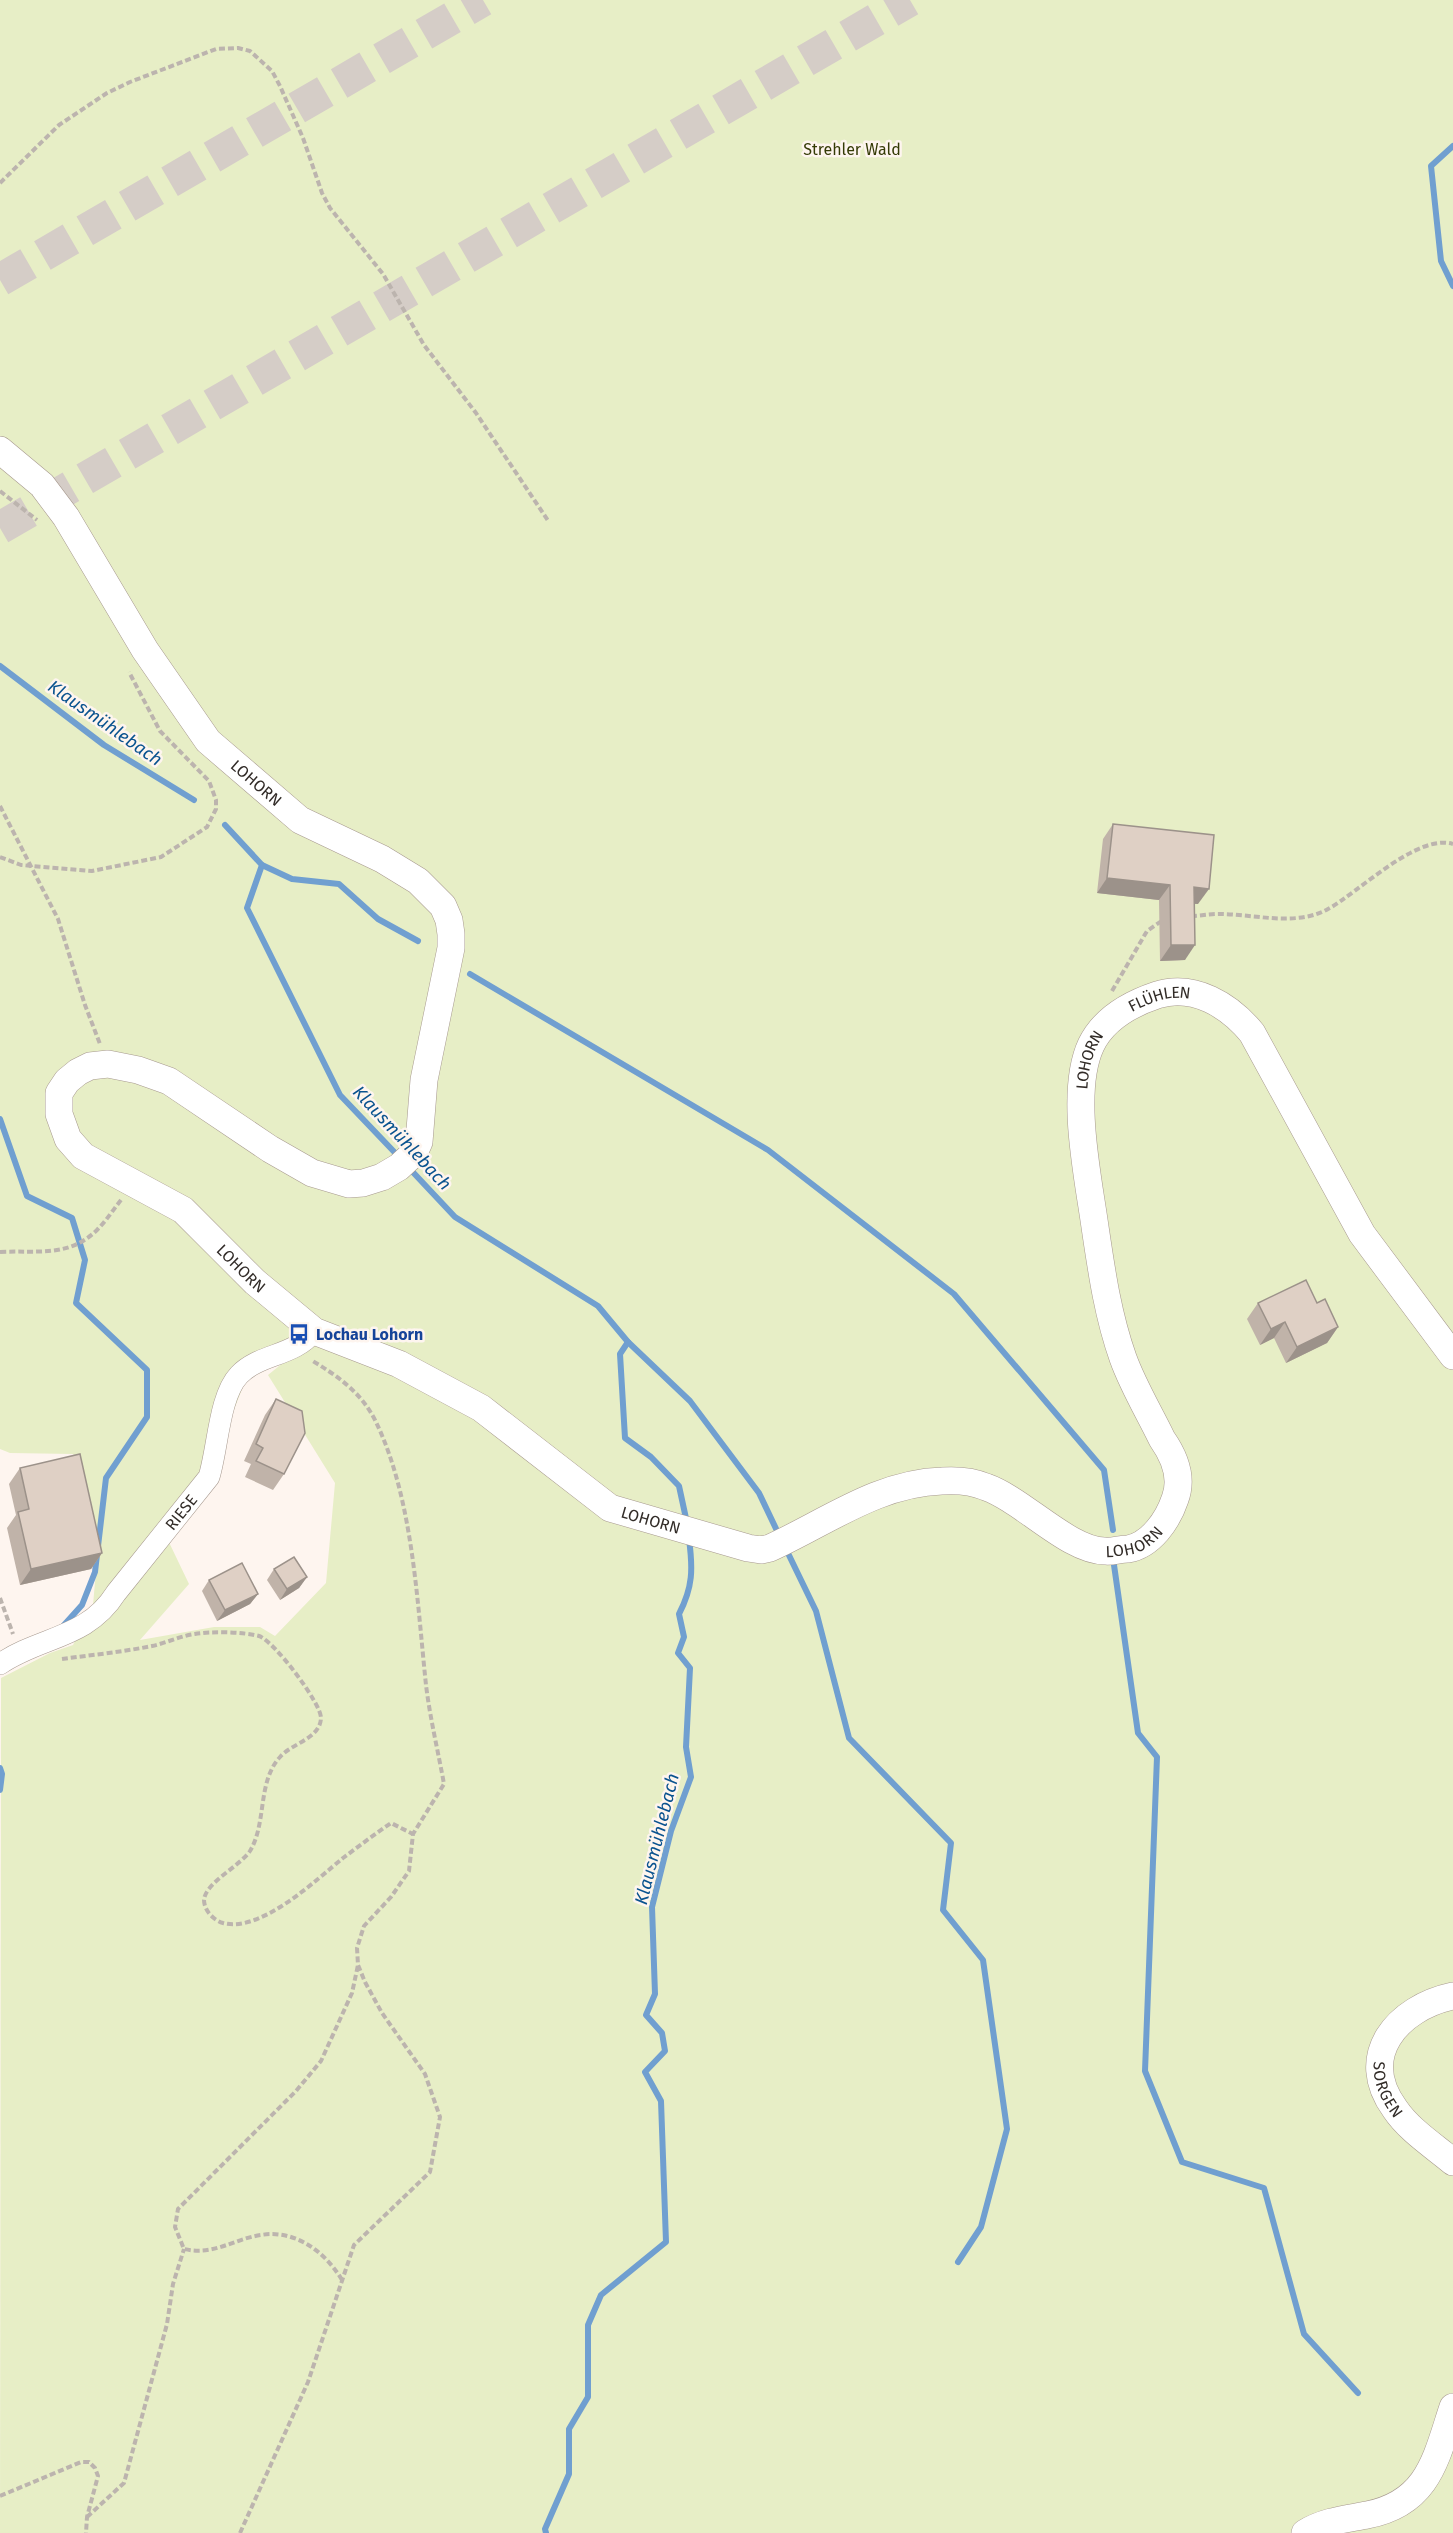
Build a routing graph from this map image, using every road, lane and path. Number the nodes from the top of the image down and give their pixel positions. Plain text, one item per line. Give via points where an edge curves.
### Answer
1 (0, 183) edge
2 (0, 450) edge
3 (0, 491) edge
4 (549, 522) dead end
5 (41, 523) dead end
6 (124, 663) dead end
7 (0, 806) edge
8 (1453, 844) edge
9 (0, 856) edge
10 (31, 866) junction
11 (1186, 917) edge
12 (1165, 919) dead end
13 (1109, 1021) junction
14 (108, 1064) junction
15 (136, 1185) junction
16 (0, 1252) edge
17 (305, 1339) junction
18 (1453, 1356) edge
19 (0, 1598) edge
20 (19, 1651) junction
21 (56, 1660) dead end
22 (0, 1664) edge
23 (413, 1834) junction
24 (358, 1965) junction
25 (1453, 1996) edge
26 (1453, 2162) edge
27 (184, 2249) junction
28 (342, 2281) junction
29 (1453, 2407) edge
30 (0, 2496) edge
31 (87, 2517) junction
32 (86, 2533) edge
33 (240, 2533) edge
34 (1305, 2533) edge

1 - 4 path via 60,125 116,89 216,49 238,48 260,57 280,86 330,208 383,274 424,345 476,413
2 - 14 street, LOHORN via 42,486 66,518 145,650 208,741 300,820 401,870 431,892 449,920 451,948 424,1080 419,1142 406,1160 382,1177 363,1183 337,1182 312,1173 169,1081
3 - 5 path
6 - 10 path via 160,731 209,782 216,809 207,827 161,856 92,871
7 - 10 path
8 - 11 path via 1427,846 1375,874 1330,909 1314,915
9 - 10 path
10 - 14 path via 58,919
12 - 13 path, FLÜHLEN via 1147,931 1115,982 1108,1005
13 - 17 street, LOHORN via 1091,1045 1081,1086 1083,1137 1107,1304 1123,1360 1171,1451 1179,1477 1176,1498 1162,1525 1148,1541 1134,1548 1104,1552 1083,1546 987,1487 944,1480 881,1492 770,1548 754,1549 610,1508 481,1408 399,1364
13 - 18 street, FLÜHLEN via 1142,1000 1180,992 1213,1001 1242,1021 1374,1253
14 - 15 street, LOHORN via 90,1066 67,1081 59,1093 59,1113 68,1139 84,1156
15 - 16 path via 98,1229 77,1246 54,1252
15 - 17 street, LOHORN via 183,1210
17 - 20 street, RIESE via 239,1374 230,1388 209,1477 106,1609 81,1628
17 - 23 path via 358,1395 375,1420 396,1475 444,1784
19 - 20 path
20 - 22 street, RIESE
21 - 23 path via 152,1646 196,1634 260,1636 287,1661 318,1708 318,1728 279,1757 270,1774 257,1836 249,1852 210,1887 204,1898 213,1918 236,1924 267,1915 311,1887 391,1823
23 - 24 path via 409,1870 364,1926 357,1948
24 - 27 path via 352,1993 321,2061 178,2209 175,2227
24 - 28 path via 382,2013 426,2074 440,2117 430,2172 354,2246
25 - 26 street, SORGEN via 1428,2004 1393,2028 1378,2059 1383,2088 1396,2111
27 - 28 path via 198,2252 262,2234 291,2237 332,2262
27 - 31 path via 124,2483
28 - 33 path via 308,2382
29 - 34 street via 1438,2456 1424,2481 1407,2499 1371,2514 1331,2521
30 - 31 path via 89,2462 98,2476
31 - 32 path

